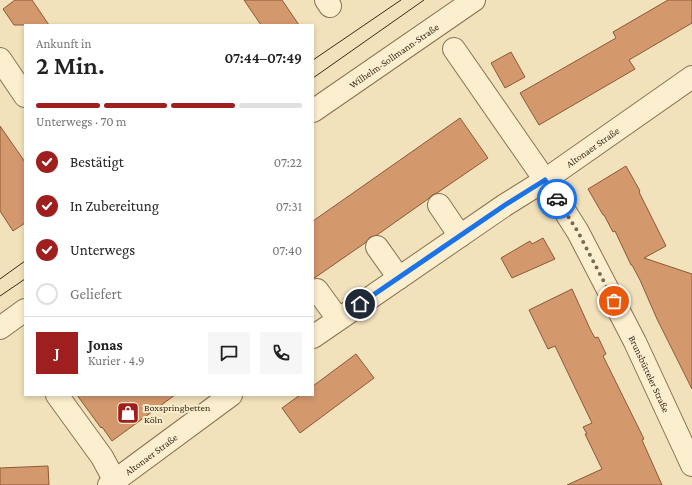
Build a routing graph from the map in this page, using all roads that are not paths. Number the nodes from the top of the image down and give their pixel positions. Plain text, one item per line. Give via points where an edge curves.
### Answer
1 (474, 0) edge
2 (454, 50) dead end
3 (0, 59) edge
4 (692, 77) edge
5 (24, 95) edge
6 (314, 110) edge
7 (545, 180) junction
8 (439, 205) dead end
9 (460, 236) junction
10 (377, 247) dead end
11 (399, 278) junction
12 (317, 290) dead end
13 (24, 311) edge
14 (338, 319) junction
15 (0, 328) edge
16 (314, 336) edge
17 (58, 396) edge
18 (230, 396) edge
19 (692, 465) edge
20 (114, 484) edge

1 - 6 street, Wilhelm-Sollmann-Straße
2 - 7 street, Brunsbütteler Straße
3 - 5 street
4 - 7 street, Altonaer Straße
7 - 9 street, Altonaer Straße
7 - 19 street, Brunsbütteler Straße via 578,232 635,342
8 - 9 street
9 - 11 street, Altonaer Straße
10 - 11 street
11 - 14 street, Altonaer Straße
12 - 14 street
13 - 15 street
14 - 16 street, Altonaer Straße
17 - 20 street via 102,456
18 - 20 street, Altonaer Straße

